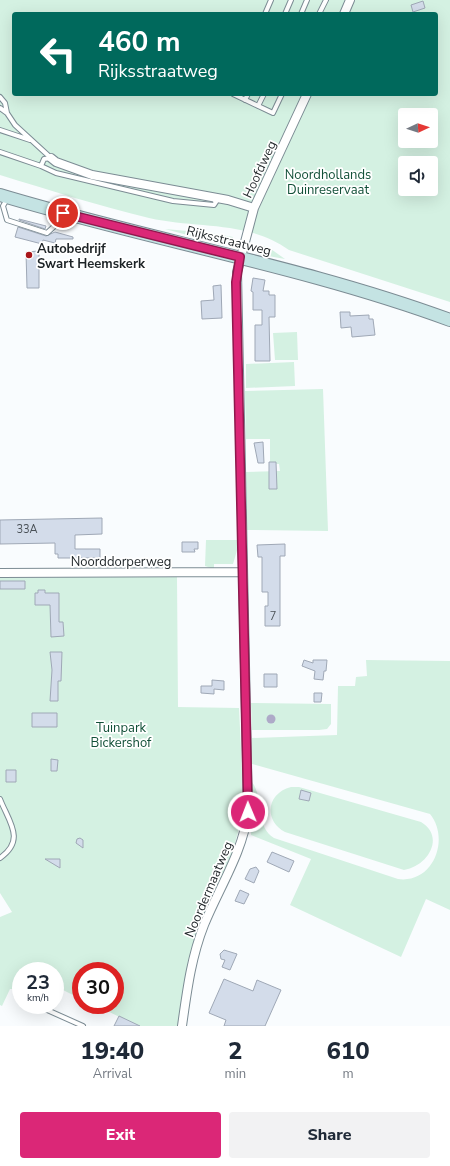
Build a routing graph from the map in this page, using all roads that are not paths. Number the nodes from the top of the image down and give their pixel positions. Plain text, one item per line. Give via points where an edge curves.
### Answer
1 (271, 0) edge
2 (291, 0) edge
3 (308, 0) edge
4 (326, 0) edge
5 (350, 0) edge
6 (266, 12) edge
7 (285, 12) edge
8 (302, 12) edge
9 (320, 12) edge
10 (345, 12) edge
11 (237, 96) edge
12 (247, 96) edge
13 (263, 96) edge
14 (281, 96) edge
15 (306, 96) edge
16 (0, 97) edge
17 (245, 100) junction
18 (258, 106) junction
19 (0, 108) edge
20 (7, 114) junction
21 (0, 130) edge
22 (33, 141) junction
23 (0, 152) edge
24 (51, 158) junction
25 (41, 166) junction
26 (4, 196) edge
27 (213, 197) junction
28 (254, 208) junction
29 (63, 213) junction
30 (240, 257) junction
31 (450, 320) edge
32 (242, 572) junction
33 (0, 573) edge
34 (0, 799) edge
35 (0, 858) edge
36 (56, 1014) edge
37 (83, 1026) edge
38 (182, 1026) edge

1 - 6 lane
2 - 7 lane
3 - 8 lane
4 - 9 lane
5 - 10 street
11 - 17 lane
12 - 17 lane
13 - 18 lane
14 - 18 lane via 274,113
15 - 28 street, Hoofdweg
16 - 20 lane via 5,103
17 - 18 lane
19 - 20 lane
20 - 22 lane
21 - 22 lane
22 - 24 lane
23 - 25 lane
24 - 25 lane via 44,158
24 - 27 street via 92,174
25 - 27 lane via 56,173 173,201 214,205 216,202
26 - 29 main road, Rijksstraatweg
26 - 29 lane via 3,206 7,220 47,233 60,221
27 - 28 street
28 - 30 street, Hoofdweg
29 - 30 main road, Rijksstraatweg
30 - 31 main road, Rijksstraatweg via 371,292
30 - 32 street, Noordermaatweg via 236,282
32 - 33 street, Noorddorperweg
32 - 38 street, Noordermaatweg via 247,822 194,956
34 - 35 lane via 12,827 14,840 8,852
36 - 37 lane

